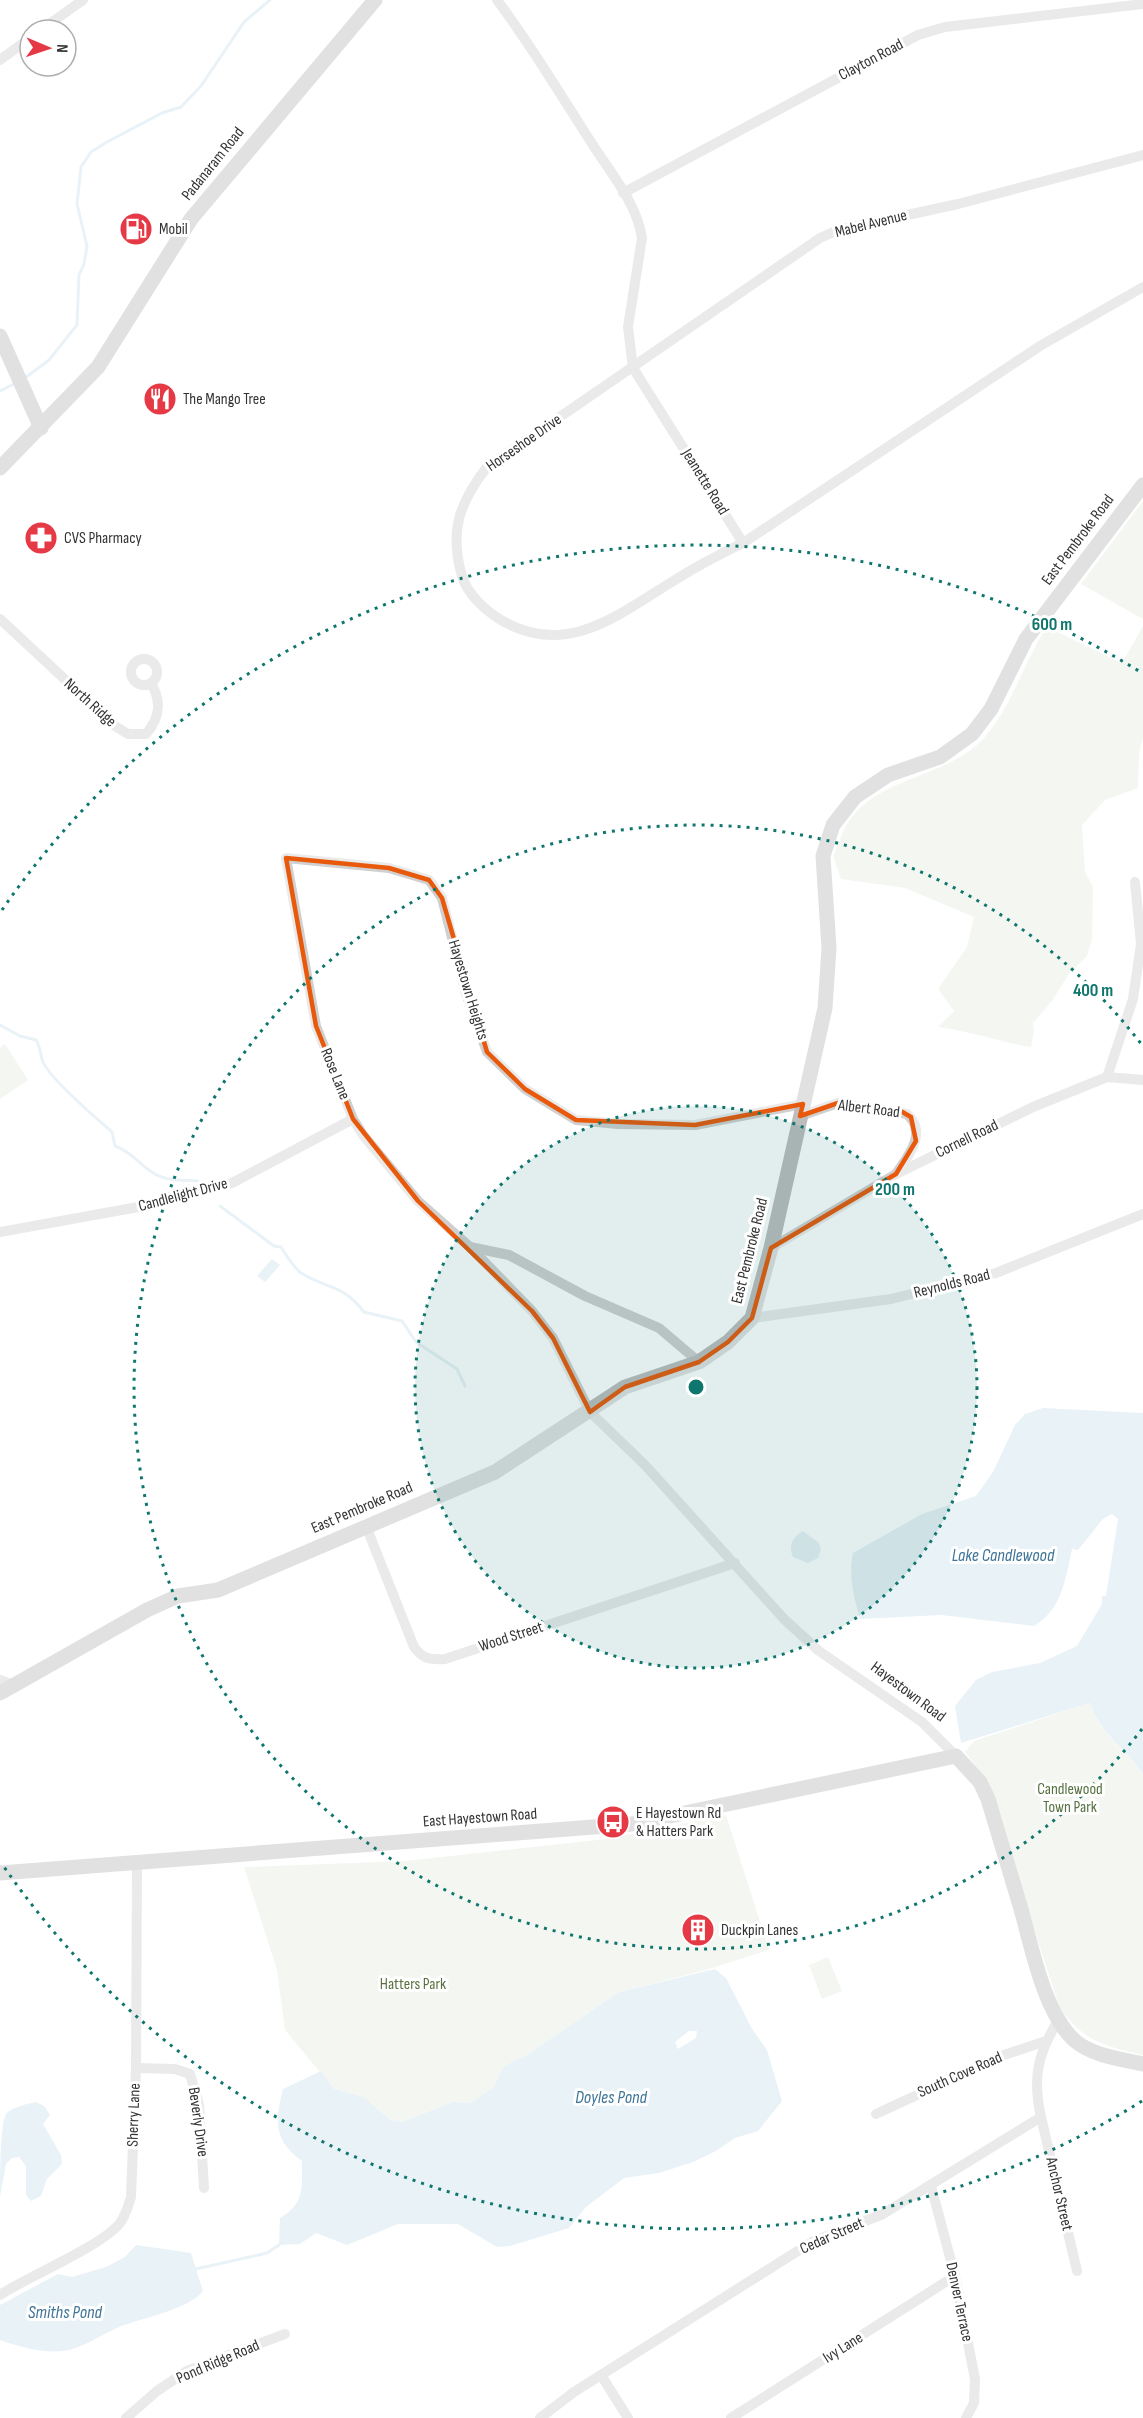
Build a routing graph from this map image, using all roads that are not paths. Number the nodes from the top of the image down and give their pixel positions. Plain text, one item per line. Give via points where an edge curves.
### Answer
1 (83, 0) edge
2 (375, 0) edge
3 (497, 0) edge
4 (1143, 4) edge
5 (58, 18) edge
6 (18, 47) edge
7 (0, 60) edge
8 (1143, 155) edge
9 (623, 193) junction
10 (1143, 287) edge
11 (0, 336) edge
12 (633, 368) junction
13 (41, 428) junction
14 (0, 468) edge
15 (1143, 484) edge
16 (743, 543) junction
17 (0, 619) edge
18 (151, 683) dead end
19 (286, 858) joint
20 (1136, 882) dead end
21 (1107, 1077) junction
22 (1143, 1080) edge
23 (802, 1110) junction
24 (353, 1119) junction
25 (896, 1174) junction
26 (1143, 1214) edge
27 (0, 1232) edge
28 (470, 1246) junction
29 (771, 1248) junction
30 (752, 1318) junction
31 (699, 1362) junction
32 (590, 1412) junction
33 (366, 1526) junction
34 (735, 1563) junction
35 (4, 1686) edge
36 (956, 1756) junction
37 (137, 1864) junction
38 (0, 1873) edge
39 (1059, 2019) junction
40 (1046, 2041) junction
41 (1143, 2064) edge
42 (136, 2068) junction
43 (876, 2114) dead end
44 (1041, 2117) junction
45 (931, 2186) junction
46 (204, 2188) dead end
47 (1077, 2271) dead end
48 (955, 2276) junction
49 (0, 2295) edge
50 (285, 2334) dead end
51 (601, 2375) junction
52 (126, 2418) edge
53 (540, 2418) edge
54 (628, 2418) edge
55 (730, 2418) edge
56 (966, 2418) edge

1 - 5 street
2 - 13 street, Padanaram Road via 191,219 98,367
3 - 9 street, Jeanette Road
4 - 9 street, Clayton Road via 945,27 918,35
6 - 7 street
8 - 12 street, Mabel Avenue via 958,204 838,230 820,238
9 - 12 street, Jeanette Road via 640,224 642,238 628,327
10 - 16 street via 1040,346
11 - 13 street
12 - 16 street, Jeanette Road
12 - 16 street, Horseshoe Drive via 487,467 468,491 458,518 454,547 463,580 486,611 520,631 555,635 590,630
13 - 14 street, Padanaram Road
15 - 23 street, East Pembroke Road via 1026,639 991,709 972,734 940,757 888,775 855,797 833,825 823,856 829,948 825,1008
17 - 18 street, North Ridge via 128,734 146,734 156,723 158,695
19 - 23 street, Hayestown Heights via 389,868 429,880 442,898 466,993 487,1052 525,1089 576,1120 696,1125
19 - 24 street, Rose Lane via 316,1026
20 - 21 street via 1141,944 1133,999
21 - 22 street, Cornell Road
21 - 25 street, Cornell Road via 1033,1107
23 - 25 street, Albert Road via 838,1103 907,1114 915,1128 916,1141
23 - 29 street, East Pembroke Road
24 - 27 street, Candlelight Drive via 232,1183 149,1205
24 - 28 street, Rose Lane via 418,1201
25 - 29 street, Cornell Road
26 - 30 street, Reynolds Road via 996,1273 891,1299
28 - 31 street, Rose Lane via 509,1255 585,1296 659,1328
28 - 32 street, Rose Lane via 553,1338
29 - 30 street, East Pembroke Road
30 - 31 street, East Pembroke Road via 728,1342
31 - 32 street, East Pembroke Road via 625,1387
32 - 33 street, East Pembroke Road via 495,1472
32 - 34 street, Hayestown Road
33 - 34 street, Wood Street via 414,1647 421,1656 432,1660 445,1659
33 - 35 street, East Pembroke Road via 218,1590 178,1596 157,1605
34 - 36 street, Hayestown Road via 784,1619 819,1651 922,1722
36 - 37 street, East Hayestown Road via 632,1824
36 - 39 street, Hayestown Road via 980,1782 988,1799 1046,1990
37 - 38 street, East Hayestown Road
37 - 42 street, Sherry Lane
39 - 40 street
39 - 41 street, Hayestown Road via 1074,2040 1085,2047
40 - 43 street, South Cove Road via 1001,2056
40 - 44 street via 1037,2066 1036,2096
42 - 46 street, Beverly Drive via 175,2069 190,2074 199,2105
42 - 49 street, Sherry Lane via 131,2197 119,2225
44 - 45 street, Cedar Street
44 - 47 street, Anchor Street
45 - 48 street, Denver Terrace
45 - 51 street, Cedar Street via 883,2214 812,2242
48 - 55 street, Ivy Lane
48 - 56 street, Denver Terrace via 975,2379 974,2403
50 - 52 street, Pond Ridge Road via 187,2371 156,2391
51 - 53 street, Cedar Street
51 - 54 street

